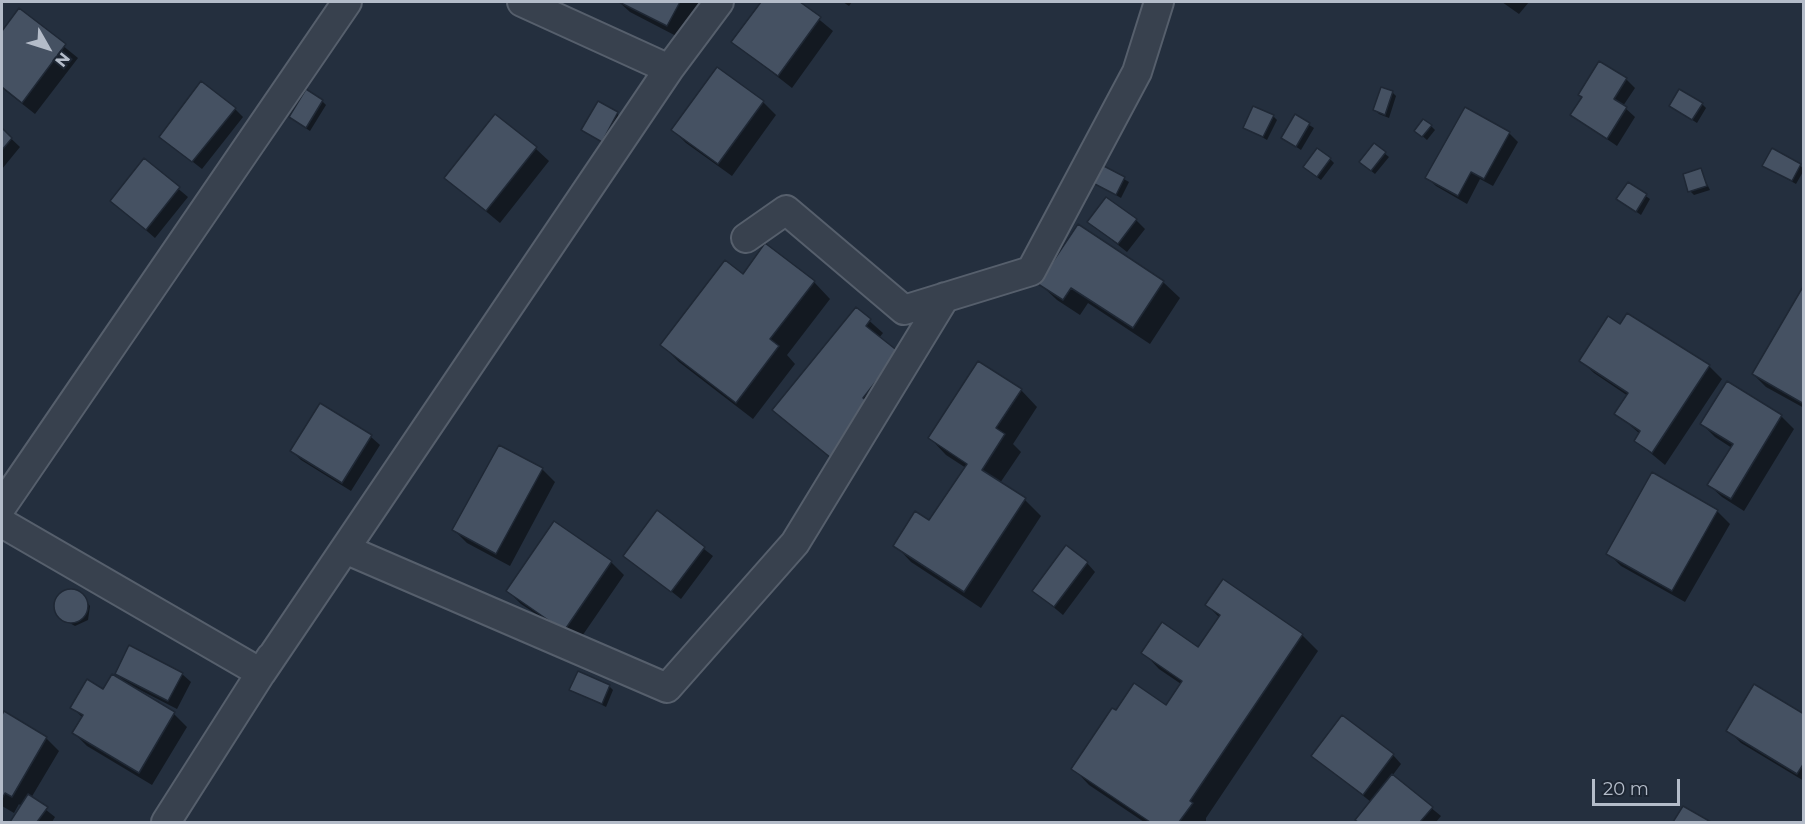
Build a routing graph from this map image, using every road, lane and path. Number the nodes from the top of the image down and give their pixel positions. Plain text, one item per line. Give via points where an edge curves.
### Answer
1 (347, 2) edge
2 (522, 2) edge
3 (719, 2) edge
4 (1159, 2) edge
5 (669, 69) junction
6 (746, 238) dead end
7 (945, 297) junction
8 (2, 506) edge
9 (2, 523) edge
10 (345, 549) junction
11 (276, 650) junction
12 (166, 822) edge

1 - 8 street
2 - 5 street
3 - 5 street
4 - 7 street via 1137,72 1030,271
5 - 10 street
6 - 7 street via 786,210 904,310
7 - 10 street via 795,543 667,688
9 - 11 street via 261,673
10 - 11 street
11 - 12 street

